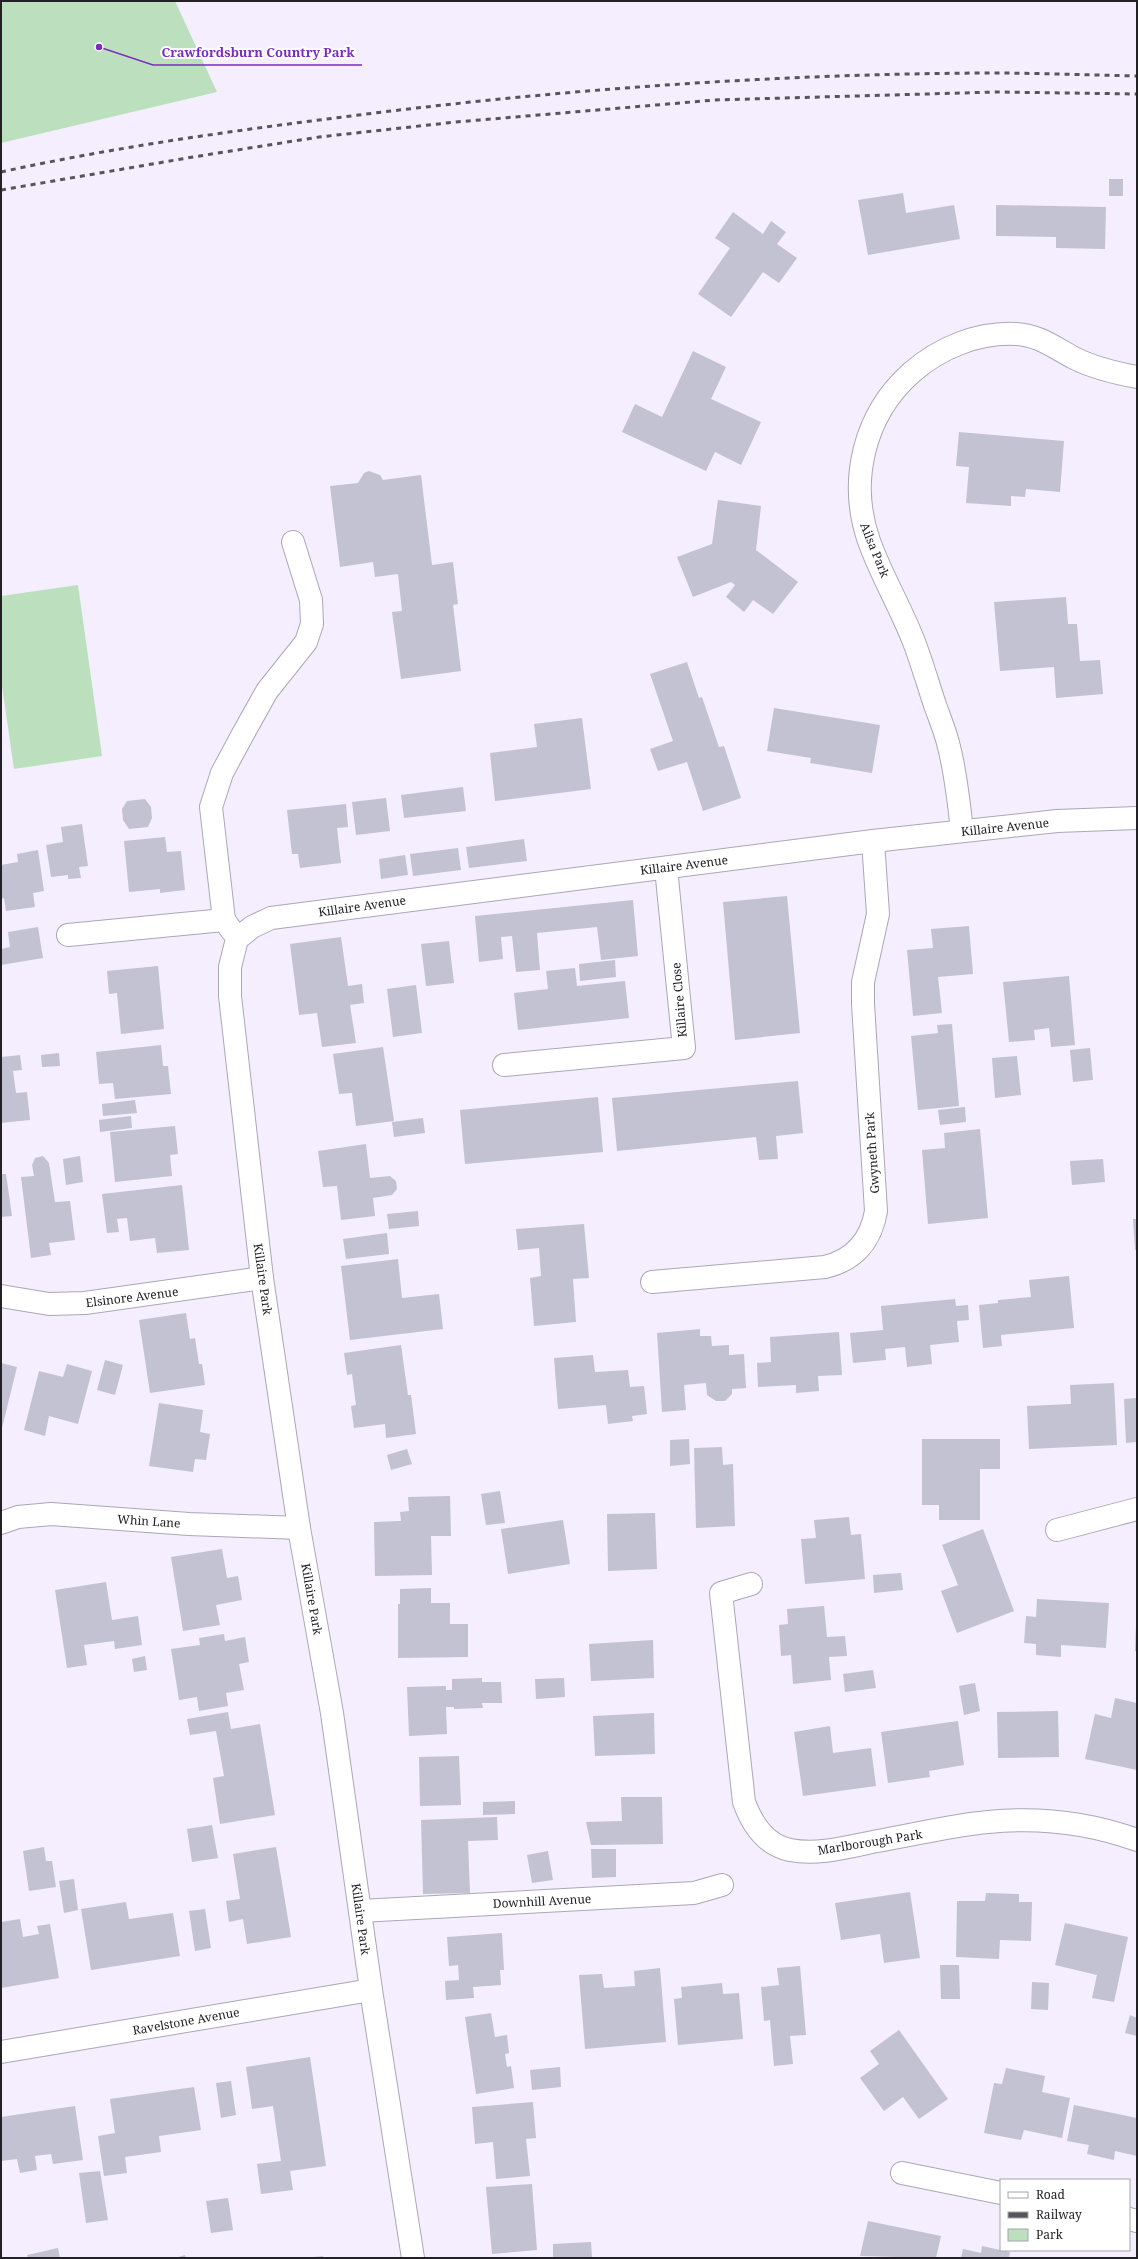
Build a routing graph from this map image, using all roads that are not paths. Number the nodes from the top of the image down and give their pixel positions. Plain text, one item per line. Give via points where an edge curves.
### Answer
1 (1137, 377) edge
2 (293, 542) dead end
3 (1137, 818) edge
4 (962, 831) junction
5 (873, 841) junction
6 (666, 868) junction
7 (224, 920) junction
8 (68, 935) dead end
9 (237, 939) junction
10 (504, 1065) dead end
11 (262, 1278) junction
12 (652, 1282) dead end
13 (1, 1296) edge
14 (1137, 1509) edge
15 (1, 1523) edge
16 (299, 1528) junction
17 (1057, 1530) dead end
18 (751, 1584) dead end
19 (1137, 1840) edge
20 (722, 1885) dead end
21 (360, 1911) junction
22 (371, 1990) junction
23 (1, 2052) edge
24 (902, 2174) dead end
25 (1000, 2194) edge
26 (413, 2258) edge

1 - 4 street, Ailsa Park via 1092,366 1037,338 1017,334 991,335 966,341 942,351 920,365 900,382 872,425 859,472 862,520 869,543 914,642 949,747
2 - 7 street via 311,600 312,624 306,642 267,692 243,734 222,773 210,807
3 - 4 street, Killaire Avenue via 1080,820
4 - 5 street, Killaire Avenue
5 - 6 street, Killaire Avenue
5 - 12 street, Gwyneth Park via 878,914 863,982 876,1211 869,1236 851,1256 838,1264 825,1267
6 - 9 street, Killaire Avenue via 458,892 271,918 252,926
6 - 10 street, Killaire Close via 684,1048
7 - 8 street
7 - 9 street
9 - 11 street, Killaire Park via 230,967 230,996
11 - 13 street, Elsinore Avenue via 85,1304 49,1304
11 - 16 street, Killaire Park
14 - 17 street
15 - 16 street, Whin Lane via 18,1517 51,1514 189,1524
16 - 21 street, Killaire Park via 332,1713
18 - 19 street, Marlborough Park via 721,1593 744,1802 757,1828 774,1843 789,1849 820,1851 987,1822 1023,1820 1087,1826
20 - 21 street, Downhill Avenue via 694,1893
21 - 22 street, Killaire Park
22 - 23 street, Ravelstone Avenue
22 - 26 street, Killaire Park
24 - 25 street

